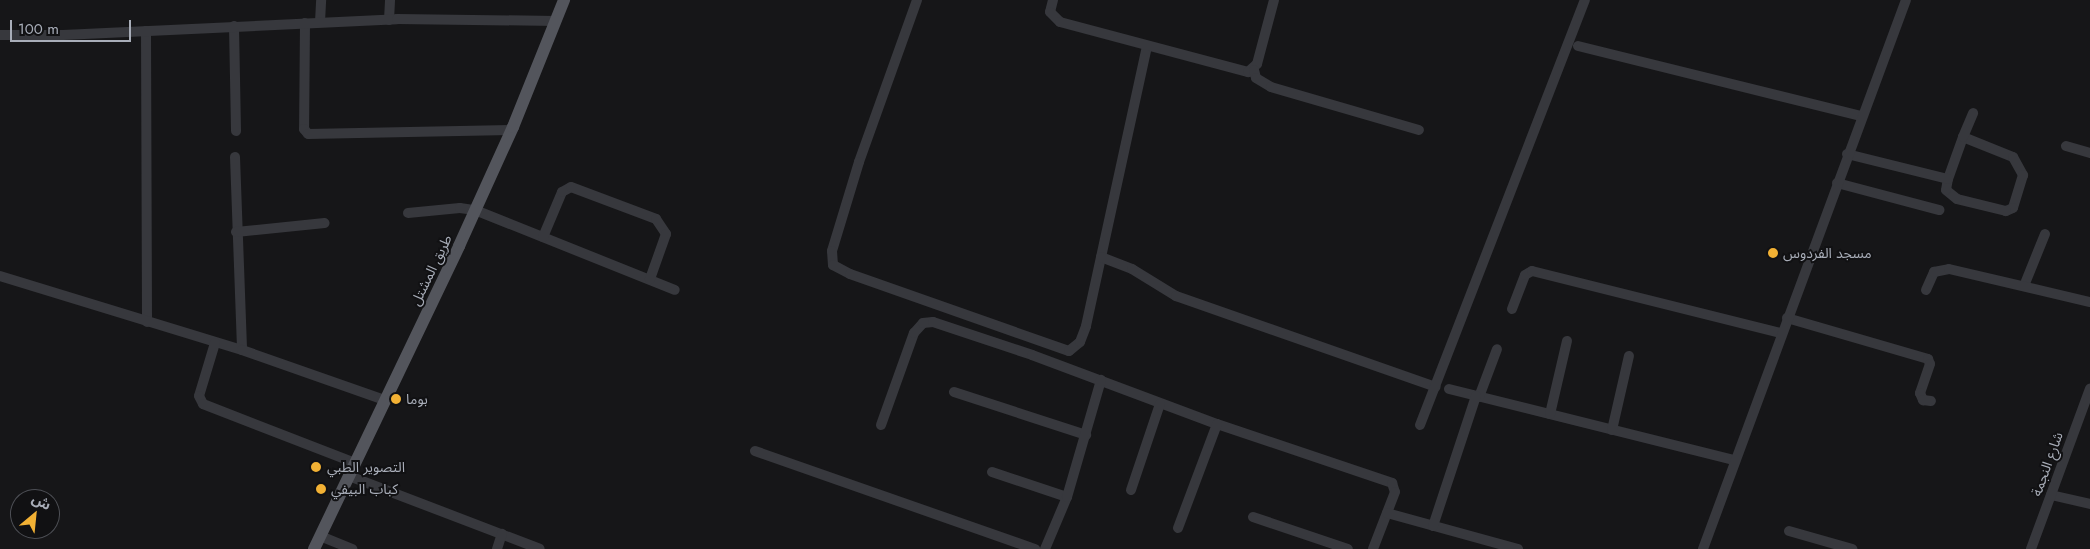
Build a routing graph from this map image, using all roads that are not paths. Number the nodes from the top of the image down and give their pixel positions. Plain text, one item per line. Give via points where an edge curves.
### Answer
1 (321, 0) edge
2 (390, 0) edge
3 (564, 0) edge
4 (918, 0) edge
5 (1052, 0) edge
6 (1274, 0) edge
7 (1585, 0) edge
8 (1906, 0) edge
9 (389, 20) junction
10 (556, 21) junction
11 (320, 22) junction
12 (306, 23) junction
13 (234, 26) junction
14 (146, 31) junction
15 (0, 35) edge
16 (1578, 46) dead end
17 (1147, 47) junction
18 (1254, 70) junction
19 (1973, 113) dead end
20 (1861, 116) junction
21 (511, 130) junction
22 (1419, 130) dead end
23 (236, 131) dead end
24 (1964, 137) junction
25 (2066, 146) dead end
26 (2090, 153) edge
27 (1847, 154) junction
28 (235, 157) dead end
29 (1948, 179) junction
30 (1837, 183) junction
31 (475, 210) junction
32 (1939, 210) dead end
33 (408, 213) dead end
34 (325, 223) dead end
35 (236, 232) junction
36 (2045, 234) dead end
37 (543, 237) junction
38 (1101, 257) junction
39 (0, 276) edge
40 (650, 279) junction
41 (2024, 286) junction
42 (676, 290) dead end
43 (1926, 290) dead end
44 (2090, 302) edge
45 (1512, 309) dead end
46 (1787, 318) junction
47 (147, 322) junction
48 (1781, 333) junction
49 (1567, 341) dead end
50 (215, 343) junction
51 (1496, 349) dead end
52 (242, 350) junction
53 (1629, 356) dead end
54 (1101, 380) junction
55 (1436, 387) junction
56 (1450, 389) dead end
57 (2090, 390) edge
58 (954, 392) dead end
59 (1478, 396) junction
60 (384, 400) junction
61 (1930, 401) dead end
62 (1160, 404) junction
63 (1550, 414) junction
64 (1217, 424) junction
65 (881, 425) dead end
66 (1420, 425) dead end
67 (1612, 430) junction
68 (1086, 435) junction
69 (755, 451) dead end
70 (1734, 460) junction
71 (355, 463) junction
72 (992, 472) dead end
73 (348, 476) junction
74 (1131, 490) dead end
75 (2051, 495) junction
76 (1067, 497) junction
77 (2090, 504) edge
78 (1387, 513) junction
79 (1253, 518) dead end
80 (1433, 526) junction
81 (1178, 528) dead end
82 (1789, 531) dead end
83 (502, 534) junction
84 (320, 536) junction
85 (314, 549) edge
86 (352, 549) edge
87 (497, 549) edge
88 (540, 549) edge
89 (1035, 549) edge
90 (1045, 549) edge
91 (1348, 549) edge
92 (1373, 549) edge
93 (1518, 549) edge
94 (1703, 549) edge
95 (1852, 549) edge
96 (2031, 549) edge

1 - 11 street
2 - 9 street
3 - 10 main road, طريق المشتل
4 - 38 street via 859,162 832,250 833,264 850,274 1069,351 1080,342 1086,326
5 - 17 street via 1050,12 1060,22
6 - 18 street
7 - 55 street
8 - 20 street
9 - 10 street
9 - 11 street
10 - 21 main road, طريق المشتل
11 - 12 street
12 - 13 street
12 - 21 street via 304,125 308,134
13 - 14 street
13 - 23 street
14 - 15 street
14 - 47 street
16 - 20 street
17 - 18 street via 1248,72
17 - 38 street
18 - 22 street via 1256,78 1271,87
19 - 24 street
20 - 27 street
21 - 31 main road, طريق المشتل
24 - 29 street
24 - 29 street via 2013,157 2023,175 2015,205 2006,211 1957,199 1946,190
25 - 26 street
27 - 29 street
27 - 30 street
28 - 35 street
30 - 32 street
30 - 46 street
31 - 33 street via 460,208
31 - 37 street
31 - 60 main road, طريق المشتل
34 - 35 street
35 - 52 street
36 - 41 street
37 - 40 street
37 - 40 street via 562,192 570,187 656,219 666,234
38 - 55 street via 1132,269 1176,296
39 - 47 street
40 - 42 street
41 - 43 street via 1942,269 1934,272
41 - 44 street
45 - 48 street via 1525,275 1532,271
46 - 48 street
46 - 61 street via 1928,359 1930,364 1920,393 1923,400
47 - 50 street
48 - 70 street
49 - 63 street
50 - 52 street
50 - 71 street via 199,396 203,404
51 - 59 street
52 - 60 street
53 - 67 street
54 - 62 street
54 - 65 street via 933,322 923,323 914,333
54 - 68 street
55 - 66 street
56 - 59 street
57 - 75 street, شارع النجمة
58 - 68 street
59 - 63 street
59 - 80 street
60 - 71 main road, طريق المشتل
62 - 64 street
62 - 74 street
63 - 67 street
64 - 78 street via 1392,483 1395,492
64 - 81 street
67 - 70 street
68 - 76 street
69 - 89 street
70 - 94 street
71 - 73 main road, طريق المشتل
72 - 76 street
73 - 83 street
73 - 84 main road, طريق المشتل
75 - 77 street
75 - 96 street, شارع النجمة
76 - 90 street
78 - 80 street
78 - 92 street
79 - 91 street
80 - 93 street
82 - 95 street
83 - 87 street
83 - 88 street
84 - 85 main road, طريق المشتل
84 - 86 street

